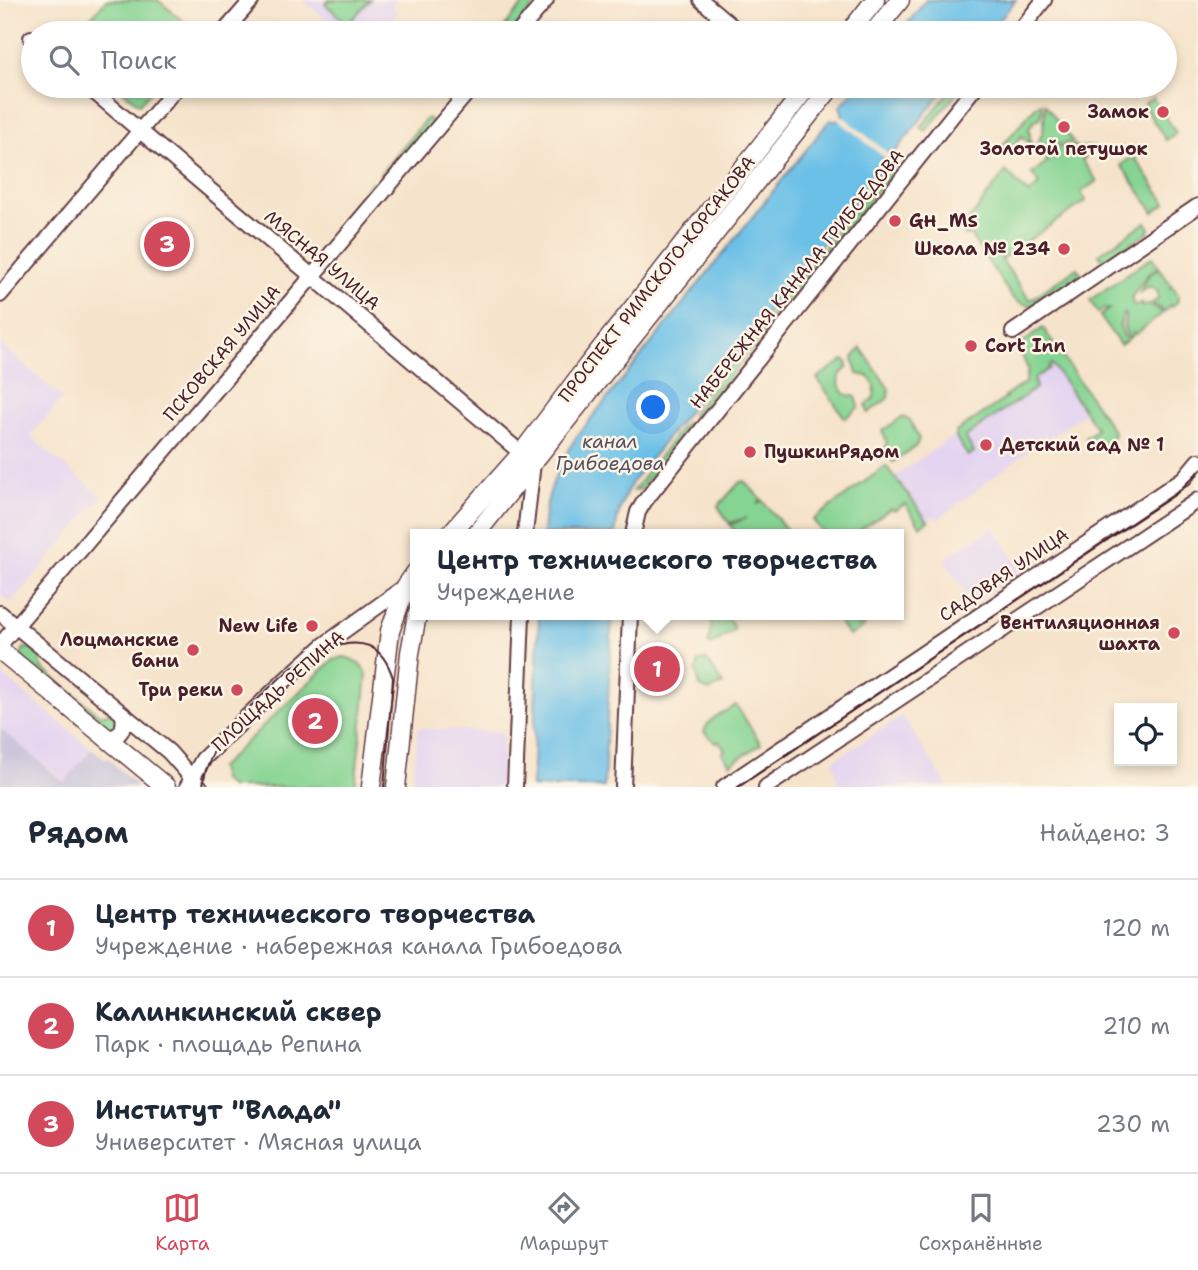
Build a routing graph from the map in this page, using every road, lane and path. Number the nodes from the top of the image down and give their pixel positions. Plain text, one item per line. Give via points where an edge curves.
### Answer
1 (252, 0) edge
2 (546, 0) edge
3 (701, 0) edge
4 (875, 0) edge
5 (900, 0) edge
6 (1044, 0) edge
7 (234, 21) edge
8 (528, 21) edge
9 (726, 21) edge
10 (858, 21) edge
11 (883, 21) edge
12 (1027, 21) edge
13 (101, 98) edge
14 (168, 98) edge
15 (463, 98) edge
16 (796, 98) edge
17 (817, 98) edge
18 (822, 98) edge
19 (966, 98) edge
20 (820, 101) junction
21 (140, 131) junction
22 (1198, 206) edge
23 (312, 276) junction
24 (0, 295) edge
25 (1013, 332) dead end
26 (527, 458) junction
27 (1198, 461) edge
28 (1198, 500) edge
29 (455, 529) edge
30 (479, 529) edge
31 (525, 529) edge
32 (634, 529) edge
33 (410, 585) edge
34 (410, 588) edge
35 (0, 612) edge
36 (416, 620) edge
37 (522, 620) edge
38 (630, 620) edge
39 (16, 626) junction
40 (0, 645) edge
41 (0, 650) edge
42 (123, 715) junction
43 (107, 737) junction
44 (193, 784) edge
45 (166, 787) edge
46 (371, 787) edge
47 (396, 787) edge
48 (515, 787) edge
49 (623, 787) edge
50 (723, 787) edge
51 (766, 787) edge

1 - 7 street
2 - 8 street
3 - 9 street
4 - 10 main road
5 - 11 main road
6 - 12 street
13 - 21 street, МЯСНАЯ УЛИЦА
14 - 21 street
15 - 23 street, ПСКОВСКАЯ УЛИЦА
16 - 26 main road, ПРОСПЕКТ РИМСКОГО-КОРСАКОВА via 587,365
17 - 20 street
18 - 20 main road, ПРОСПЕКТ РИМСКОГО-КОРСАКОВА
19 - 32 street, НАБЕРЕЖНАЯ КАНАЛА ГРИБОЕДОВА via 644,502
20 - 26 main road, ПРОСПЕКТ РИМСКОГО-КОРСАКОВА
21 - 23 street, МЯСНАЯ УЛИЦА
21 - 24 street
22 - 25 street
23 - 26 street, МЯСНАЯ УЛИЦА
23 - 39 street, ПСКОВСКАЯ УЛИЦА
26 - 29 main road, ПРОСПЕКТ РИМСКОГО-КОРСАКОВА
26 - 30 main road, ПРОСПЕКТ РИМСКОГО-КОРСАКОВА
26 - 31 street
27 - 50 street, САДОВАЯ УЛИЦА via 1184,478
28 - 51 street
33 - 44 street, ПЛОЩАДЬ РЕПИНА via 324,645 284,681 203,759
34 - 46 main road, ПЛОЩАДЬ РЕПИНА via 390,631
35 - 39 street
36 - 47 main road
37 - 48 street
38 - 49 street
39 - 40 street, ПСКОВСКАЯ УЛИЦА
39 - 42 street
41 - 43 main road
42 - 43 street via 124,728 113,738
42 - 44 street via 169,752
43 - 45 main road

